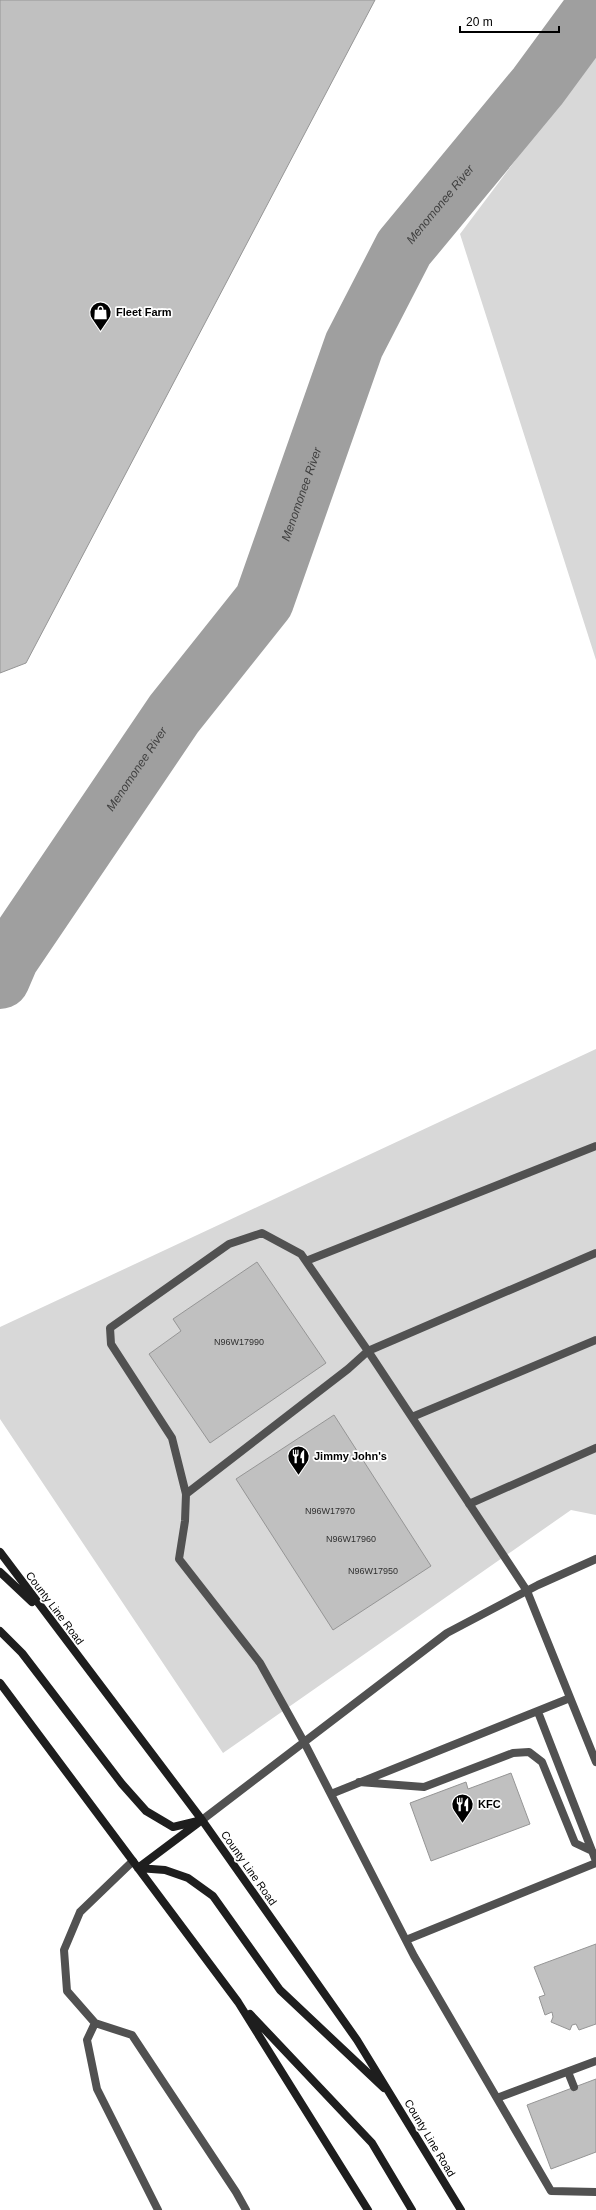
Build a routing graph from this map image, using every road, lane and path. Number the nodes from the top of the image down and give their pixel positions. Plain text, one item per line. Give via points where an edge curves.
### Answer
1 (596, 1146) edge
2 (596, 1253) edge
3 (306, 1261) junction
4 (596, 1340) edge
5 (368, 1351) junction
6 (412, 1417) junction
7 (596, 1448) edge
8 (186, 1494) junction
9 (469, 1504) junction
10 (0, 1552) edge
11 (596, 1559) edge
12 (0, 1572) edge
13 (527, 1591) junction
14 (48, 1618) junction
15 (0, 1631) edge
16 (0, 1683) edge
17 (570, 1698) junction
18 (538, 1712) junction
19 (304, 1742) junction
20 (596, 1762) edge
21 (359, 1782) junction
22 (331, 1794) junction
23 (202, 1820) junction
24 (592, 1851) junction
25 (596, 1862) edge
26 (136, 1865) junction
27 (406, 1940) junction
28 (238, 2002) junction
29 (95, 2023) junction
30 (596, 2061) edge
31 (568, 2072) junction
32 (574, 2087) dead end
33 (391, 2096) junction
34 (497, 2098) junction
35 (596, 2192) edge
36 (158, 2210) edge
37 (246, 2210) edge
38 (368, 2210) edge
39 (412, 2210) edge
40 (461, 2210) edge

1 - 3 lane
2 - 5 lane
3 - 5 lane
3 - 8 lane via 301,1254 262,1233 229,1244 110,1328 111,1344 172,1438
4 - 6 lane
5 - 6 lane
5 - 8 lane
6 - 9 lane
7 - 9 lane
8 - 19 lane via 179,1559 260,1663
9 - 13 lane
10 - 14 main road, County Line Road
11 - 13 lane
12 - 14 main road
13 - 17 lane
13 - 19 lane via 447,1633
14 - 23 main road, County Line Road
15 - 23 main road via 22,1653 122,1784 146,1811 173,1827
16 - 26 main road
17 - 18 lane
17 - 20 lane
18 - 21 lane
18 - 24 lane
19 - 22 lane
19 - 23 lane
21 - 22 lane
21 - 24 lane via 424,1787 513,1752 529,1752 542,1762 575,1843
22 - 27 lane
23 - 26 main road
23 - 33 main road, County Line Road via 357,2040
24 - 25 lane
25 - 27 lane
26 - 28 main road
26 - 29 lane via 80,1912 64,1950 67,1991
26 - 33 main road via 182,1876 213,1896 280,1990
27 - 34 lane
28 - 38 main road
28 - 39 main road via 372,2143
29 - 36 lane via 87,2040 97,2089
29 - 37 lane via 132,2035
30 - 31 lane
31 - 32 lane
31 - 34 lane
33 - 40 main road, County Line Road
34 - 35 lane via 550,2191

